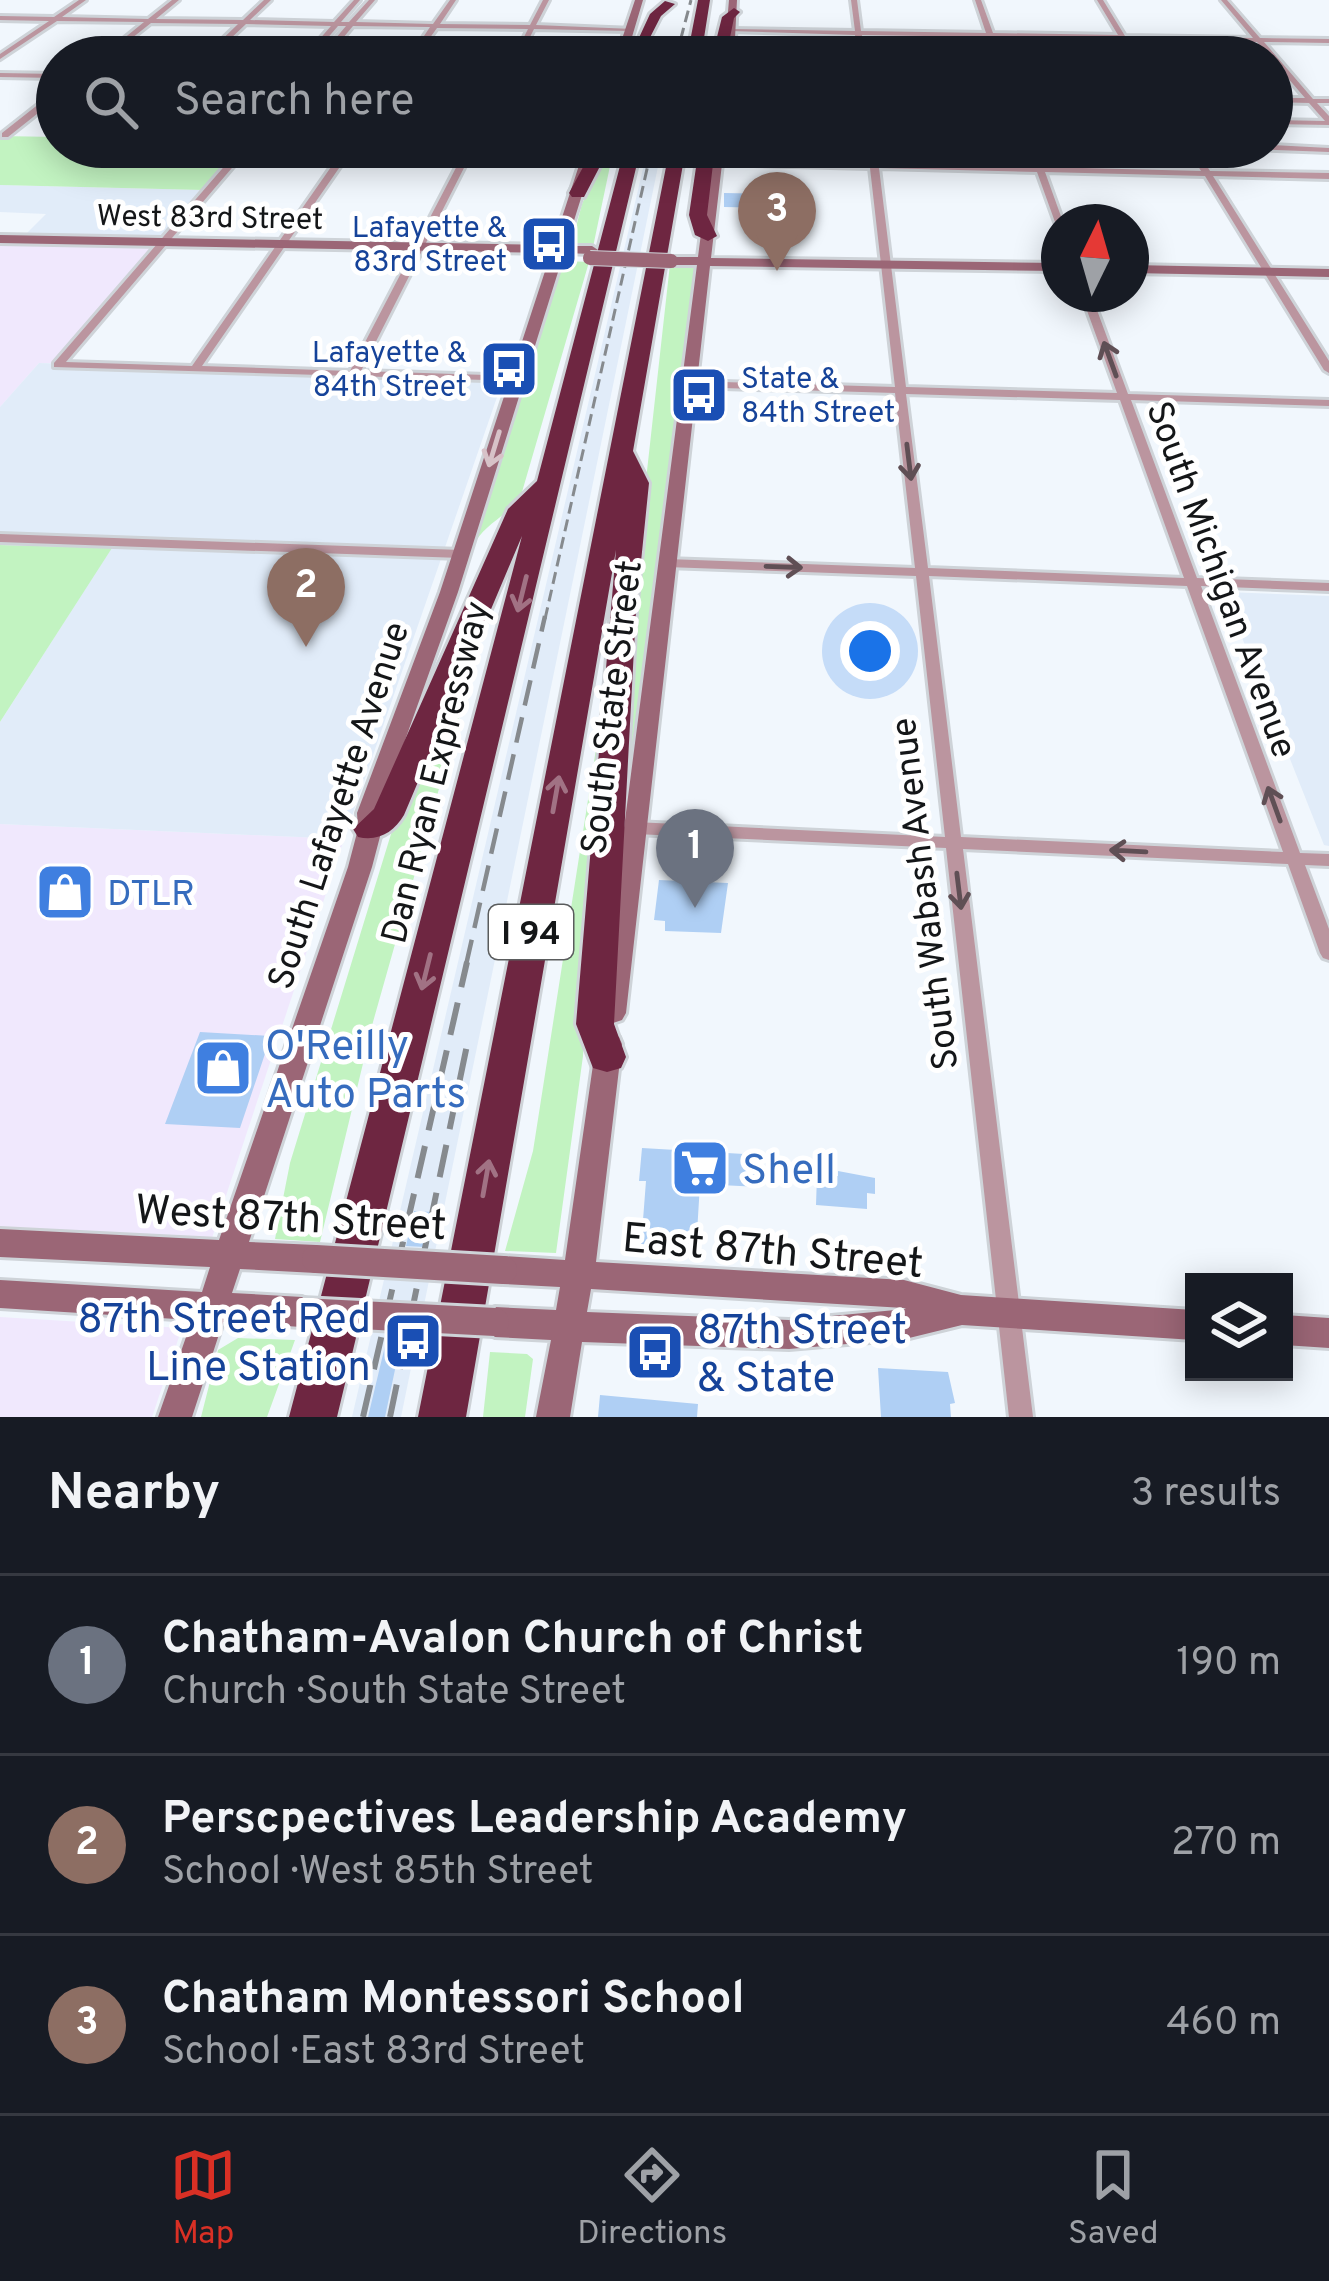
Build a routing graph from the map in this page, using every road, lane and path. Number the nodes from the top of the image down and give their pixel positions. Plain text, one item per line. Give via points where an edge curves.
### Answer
1 (83, 0) edge
2 (176, 0) edge
3 (268, 0) edge
4 (357, 0) edge
5 (372, 0) edge
6 (453, 0) edge
7 (546, 0) edge
8 (643, 0) edge
9 (704, 0) edge
10 (854, 0) edge
11 (977, 0) edge
12 (1100, 0) edge
13 (1225, 0) edge
14 (670, 2) edge
15 (734, 6) edge
16 (0, 18) edge
17 (56, 19) junction
18 (150, 20) junction
19 (244, 22) junction
20 (700, 23) junction
21 (336, 24) junction
22 (352, 24) junction
23 (435, 26) junction
24 (532, 27) junction
25 (630, 29) junction
26 (732, 31) junction
27 (858, 33) junction
28 (990, 35) junction
29 (130, 36) edge
30 (229, 36) edge
31 (325, 36) edge
32 (341, 36) edge
33 (428, 36) edge
34 (528, 36) edge
35 (630, 36) edge
36 (635, 36) edge
37 (642, 36) edge
38 (661, 36) edge
39 (698, 36) edge
40 (710, 36) edge
41 (724, 36) edge
42 (731, 36) edge
43 (858, 36) edge
44 (1034, 36) edge
45 (1122, 36) edge
46 (1255, 36) edge
47 (1293, 40) edge
48 (1329, 41) edge
49 (0, 57) edge
50 (0, 75) edge
51 (36, 76) edge
52 (1293, 80) edge
53 (1293, 100) edge
54 (1311, 100) junction
55 (1329, 101) edge
56 (36, 111) edge
57 (1293, 122) edge
58 (1329, 122) edge
59 (5, 136) dead end
60 (1293, 149) edge
61 (1329, 150) edge
62 (228, 168) edge
63 (335, 168) edge
64 (460, 168) edge
65 (585, 168) edge
66 (591, 168) edge
67 (629, 168) edge
68 (674, 168) edge
69 (690, 168) edge
70 (708, 168) edge
71 (874, 168) edge
72 (957, 168) edge
73 (1204, 168) edge
74 (1040, 170) junction
75 (1207, 173) junction
76 (1329, 176) edge
77 (578, 193) junction
78 (669, 195) junction
79 (1052, 204) edge
80 (0, 239) edge
81 (163, 243) junction
82 (280, 246) junction
83 (418, 249) junction
84 (706, 250) junction
85 (556, 253) junction
86 (885, 262) junction
87 (1041, 266) edge
88 (1149, 269) edge
89 (1268, 272) junction
90 (1329, 274) edge
91 (1093, 312) edge
92 (195, 369) junction
93 (1329, 370) edge
94 (354, 374) junction
95 (516, 379) junction
96 (690, 384) junction
97 (900, 390) junction
98 (1124, 397) junction
99 (1329, 403) edge
100 (620, 448) junction
101 (551, 481) junction
102 (0, 538) edge
103 (460, 554) junction
104 (667, 563) junction
105 (922, 572) junction
106 (1192, 582) junction
107 (1329, 586) edge
108 (635, 828) junction
109 (370, 829) junction
110 (954, 843) junction
111 (1294, 859) junction
112 (1329, 860) edge
113 (1329, 953) edge
114 (608, 1057) junction
115 (0, 1243) edge
116 (232, 1254) junction
117 (578, 1276) junction
118 (0, 1294) edge
119 (212, 1306) junction
120 (961, 1310) junction
121 (1009, 1313) junction
122 (1185, 1323) edge
123 (568, 1325) junction
124 (1293, 1331) edge
125 (1329, 1333) edge
126 (176, 1417) edge
127 (313, 1417) edge
128 (442, 1417) edge
129 (553, 1417) edge
130 (1022, 1417) edge

1 - 17 street
2 - 18 street
3 - 19 street
4 - 21 street
5 - 22 street
6 - 23 street
7 - 24 street
8 - 25 main road
8 - 36 highway
9 - 20 highway
10 - 27 street
11 - 28 street
12 - 45 street
13 - 46 street
14 - 37 highway
14 - 38 highway
15 - 26 main road
15 - 41 highway
16 - 17 street
17 - 18 street
17 - 49 street
18 - 19 street
18 - 29 street
19 - 21 street
19 - 30 street
20 - 39 highway
20 - 40 highway
21 - 22 street
21 - 31 street
22 - 23 street
22 - 32 street
23 - 24 street
23 - 33 street
24 - 25 street
24 - 34 street
25 - 35 main road
26 - 27 street
26 - 42 main road
27 - 28 street
27 - 43 street
28 - 44 street
47 - 48 street
50 - 51 street
52 - 54 street
53 - 54 street
54 - 55 street
54 - 58 street
56 - 59 street
57 - 58 street
60 - 61 street
62 - 81 street
63 - 82 street
64 - 83 street
65 - 77 main road, South Lafayette Avenue
66 - 77 highway
67 - 101 highway, Dan Ryan Expressway / I 94
68 - 78 highway, I 94
69 - 78 highway
70 - 84 highway via 698,215
71 - 86 street, South Wabash Avenue
72 - 74 street
73 - 75 street
74 - 75 street
74 - 79 street
75 - 76 street
75 - 89 street
77 - 85 main road, South Lafayette Avenue
78 - 100 highway, I 94
80 - 81 main road, West 83rd Street
81 - 82 main road, West 83rd Street
81 - 92 street via 58,365
82 - 83 main road, West 83rd Street
82 - 92 street
83 - 85 main road, West 83rd Street
83 - 94 street
84 - 85 main road, West 83rd Street, bridge
84 - 86 main road, West 83rd Street
84 - 96 main road, South State Street
85 - 95 main road, South Lafayette Avenue
86 - 87 main road, West 83rd Street
86 - 97 street, South Wabash Avenue
88 - 89 main road
89 - 90 main road
89 - 93 street
98 -> 91 street, South Michigan Avenue
92 - 94 street
94 - 95 street
95 -> 103 main road, South Lafayette Avenue
96 - 97 street
96 - 104 main road, South State Street
97 - 98 street
97 -> 105 street, South Wabash Avenue
98 - 99 street
98 - 106 street, South Michigan Avenue
100 - 114 highway via 637,483 595,1024
128 -> 100 highway, I 94
101 - 109 highway via 521,509 388,815
101 -> 127 highway, Dan Ryan Expressway / I 94
102 - 103 street
103 - 109 main road, South Lafayette Avenue via 368,813
104 -> 105 street
104 - 108 main road, South State Street
105 - 106 street
105 - 110 street, South Wabash Avenue
106 - 107 street
111 -> 106 street, South Michigan Avenue
108 - 110 street
108 - 114 main road, South State Street
109 - 116 main road, South Lafayette Avenue
111 -> 110 street
110 -> 121 street, South Wabash Avenue
111 - 112 street
111 - 113 street, South Michigan Avenue
114 - 117 main road, South State Street
115 - 116 main road, West 87th Street
116 - 117 main road, West 87th Street, bridge
116 - 119 main road, South Lafayette Avenue
117 - 120 main road, East 87th Street via 904,1294
117 - 123 main road, South State Street
118 - 119 main road
119 - 123 main road, bridge
119 - 126 main road, South Lafayette Avenue
120 - 121 main road, East 87th Street
120 - 123 main road, East 87th Street via 908,1326 762,1333
121 - 122 main road, East 87th Street
121 - 130 street, South Wabash Avenue
123 - 129 main road, South State Street
124 - 125 main road

